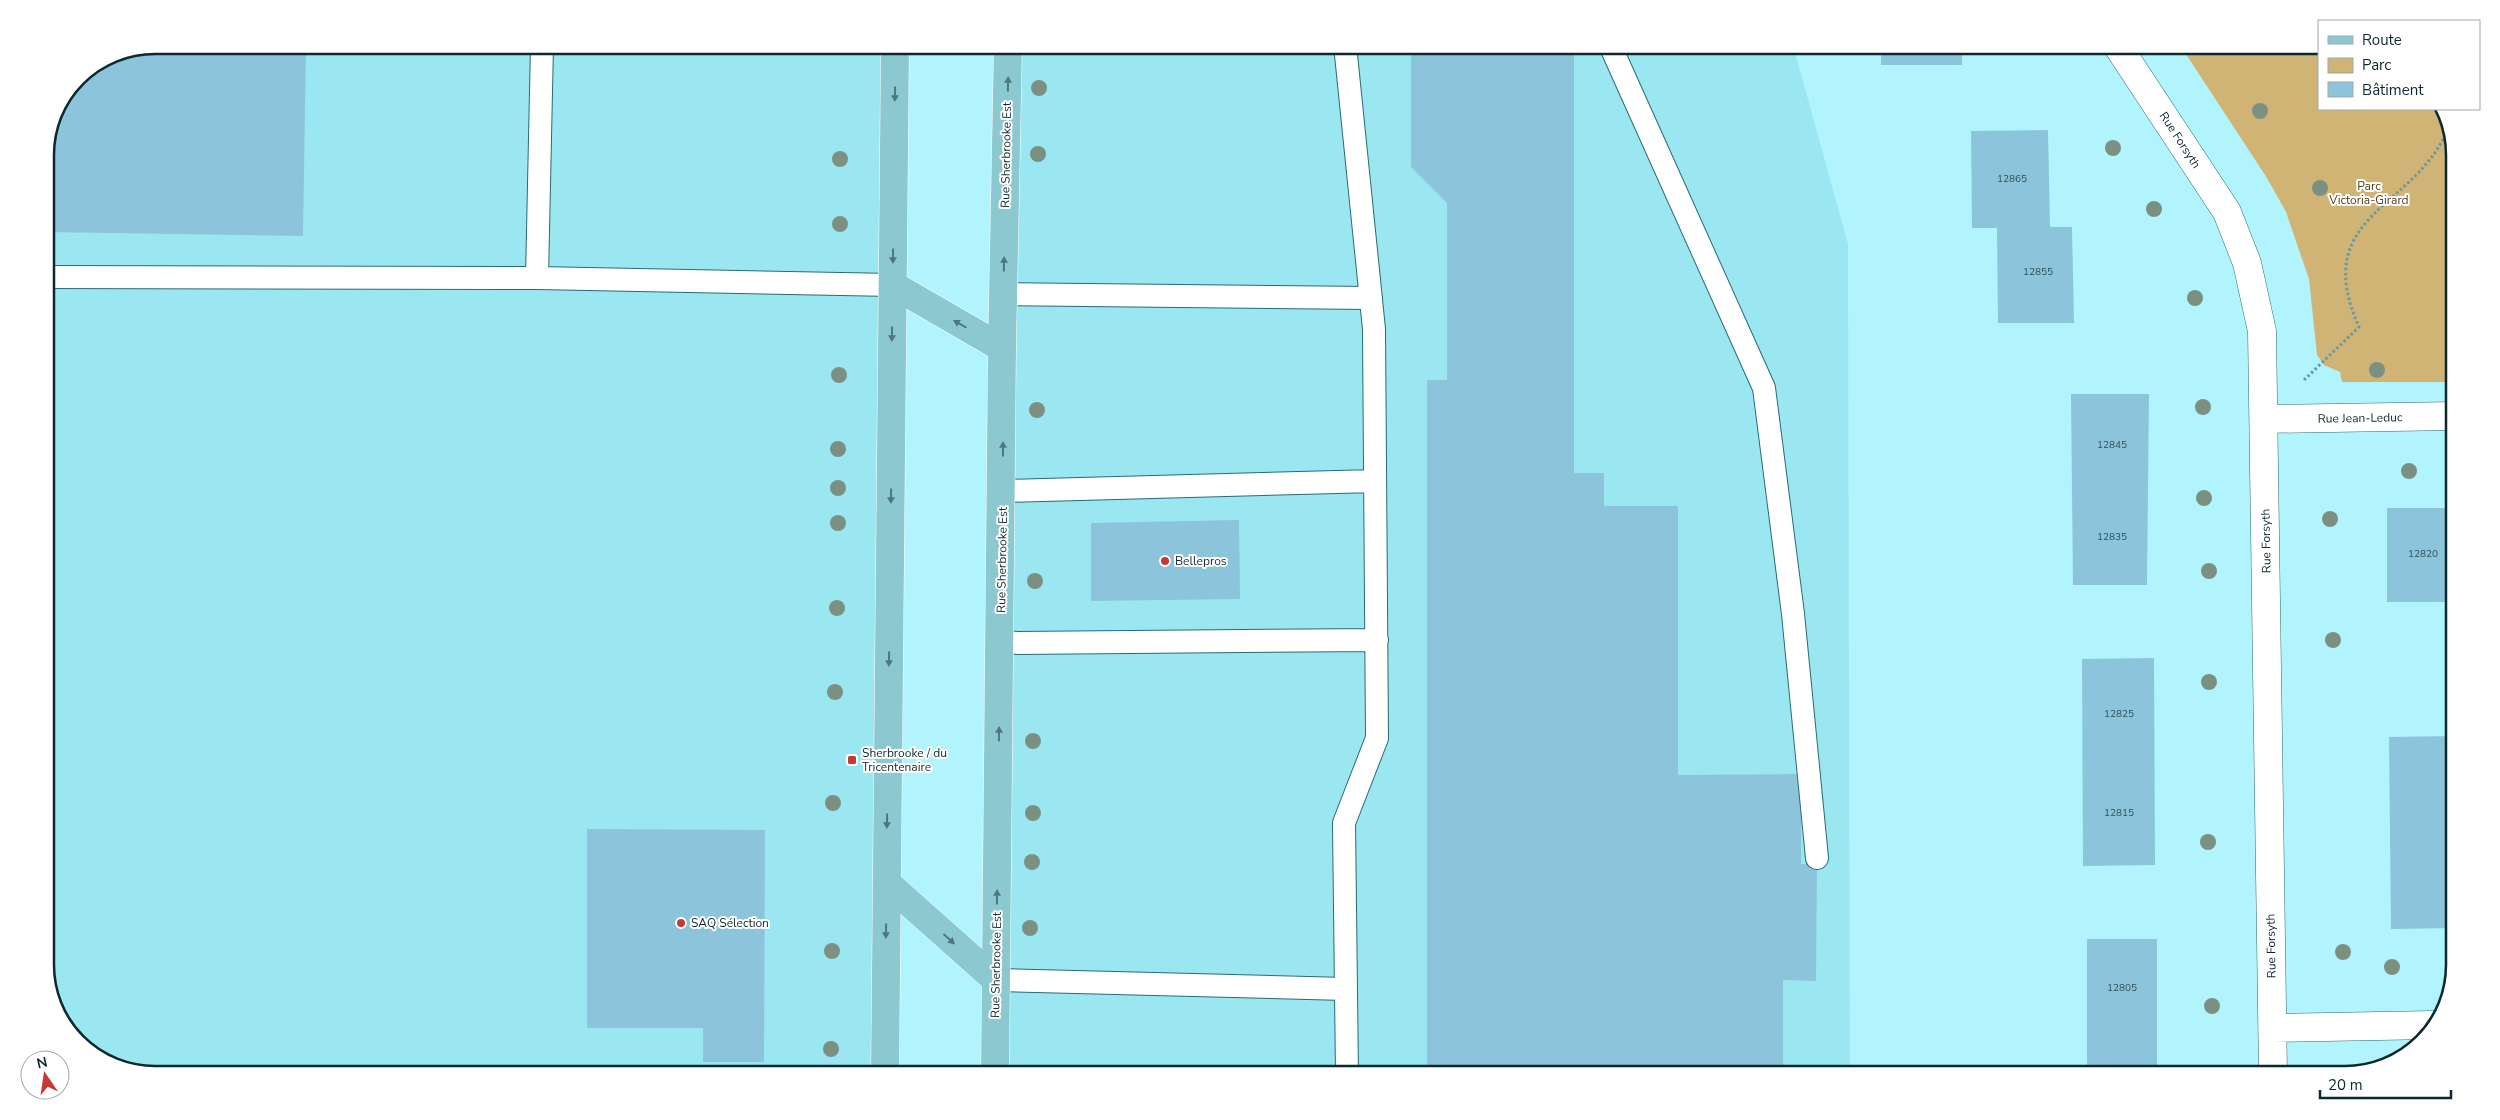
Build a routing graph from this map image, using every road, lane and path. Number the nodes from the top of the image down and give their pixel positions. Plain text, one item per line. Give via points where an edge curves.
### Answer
1 (542, 54) edge
2 (896, 54) edge
3 (1008, 54) edge
4 (1346, 54) edge
5 (1614, 54) edge
6 (2123, 54) edge
7 (2444, 136) edge
8 (54, 277) edge
9 (537, 278) junction
10 (892, 285) junction
11 (1004, 294) junction
12 (1371, 298) junction
13 (1002, 348) junction
14 (2446, 416) edge
15 (2264, 419) junction
16 (1376, 481) junction
17 (1003, 490) junction
18 (1377, 640) junction
19 (1000, 643) junction
20 (1817, 858) dead end
21 (887, 882) junction
22 (996, 980) junction
23 (1346, 989) junction
24 (2426, 1025) edge
25 (2272, 1028) junction
26 (885, 1066) edge
27 (995, 1066) edge
28 (1347, 1066) edge
29 (2273, 1066) edge

1 - 9 lane
2 -> 10 main road
11 -> 3 main road, Rue Sherbrooke Est
4 - 12 lane
5 - 20 lane via 1764,388 1793,614
6 - 15 street, Rue Forsyth via 2227,212 2247,263 2262,331
7 - 15 path via 2435,153 2355,237 2347,256 2345,284 2359,327
8 - 9 lane
9 - 10 lane
13 -> 10 main road
10 -> 21 main road
11 - 12 lane
11 - 13 main road, Rue Sherbrooke Est
12 - 16 lane
17 -> 13 main road, Rue Sherbrooke Est
14 - 15 street, Rue Jean-Leduc
15 - 25 street, Rue Forsyth
16 - 17 lane
16 - 18 lane
17 - 19 main road, Rue Sherbrooke Est
18 - 19 lane
18 - 23 lane via 1377,738 1344,823
22 -> 19 main road, Rue Sherbrooke Est
21 -> 22 main road
21 -> 26 main road
22 - 23 lane
22 - 27 main road, Rue Sherbrooke Est
23 - 28 lane
24 - 25 street
25 - 29 street, Rue Forsyth

